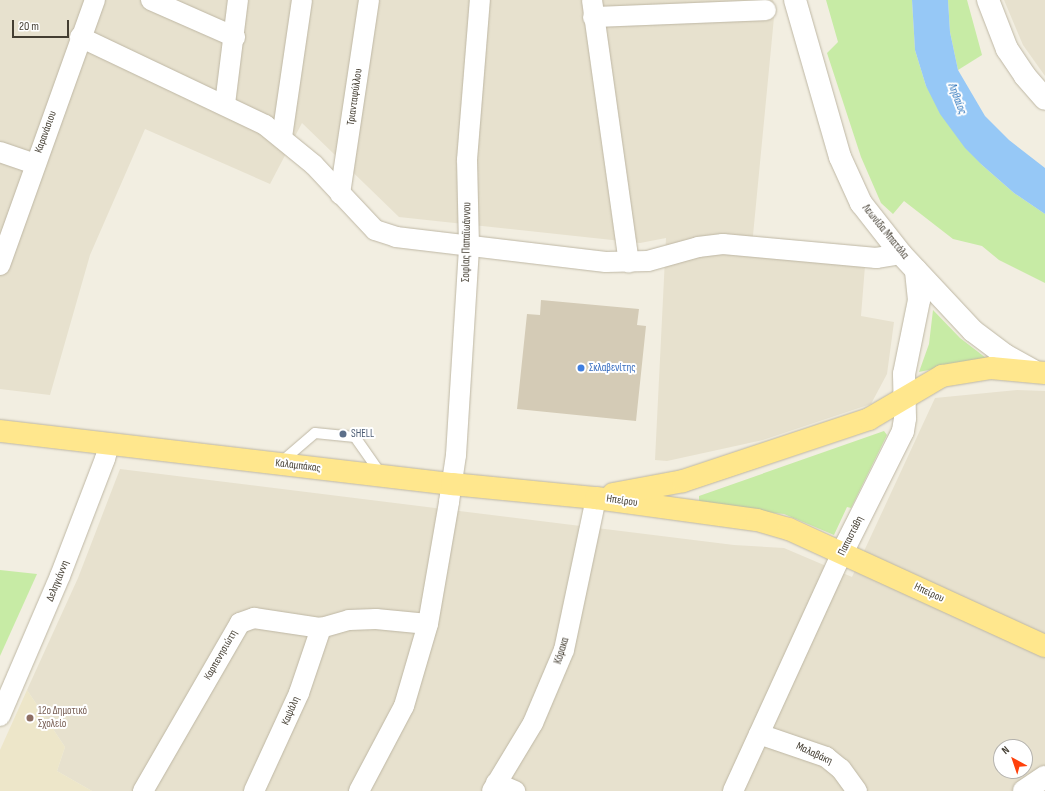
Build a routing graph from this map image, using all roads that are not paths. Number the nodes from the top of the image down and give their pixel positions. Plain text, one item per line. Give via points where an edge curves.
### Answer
1 (95, 0) edge
2 (151, 0) edge
3 (238, 0) edge
4 (302, 0) edge
5 (369, 0) edge
6 (480, 0) edge
7 (795, 0) edge
8 (988, 0) edge
9 (593, 8) edge
10 (766, 10) dead end
11 (235, 37) junction
12 (80, 38) junction
13 (1045, 99) edge
14 (225, 104) junction
15 (282, 137) junction
16 (0, 152) edge
17 (35, 164) junction
18 (340, 194) junction
19 (469, 247) junction
20 (901, 254) junction
21 (629, 262) junction
22 (0, 265) edge
23 (916, 270) junction
24 (1039, 371) edge
25 (904, 399) junction
26 (0, 431) edge
27 (108, 444) junction
28 (279, 464) junction
29 (382, 476) junction
30 (452, 484) junction
31 (596, 498) junction
32 (842, 553) junction
33 (428, 624) junction
34 (321, 628) junction
35 (1045, 646) edge
36 (0, 716) edge
37 (759, 734) junction
38 (1045, 776) edge
39 (494, 787) edge
40 (143, 791) edge
41 (254, 791) edge
42 (359, 791) edge
43 (515, 791) edge
44 (732, 791) edge
45 (857, 791) edge
46 (1024, 791) edge

1 - 12 street, Καρανάσιου
2 - 11 street
3 - 11 street
4 - 15 street
5 - 18 street, Τριανταφύλλου
6 - 19 street, Σοφίας Παπαϊωάννου via 467,160
7 - 20 street, Λεωνίδα Μπατόλα via 847,175 872,220
8 - 13 street via 1007,49 1025,76
9 - 10 street
9 - 21 street
11 - 14 street
12 - 14 street
12 - 17 street, Καρανάσιου
14 - 15 street
15 - 18 street
16 - 17 street
17 - 22 street, Καρανάσιου
18 - 19 street via 375,230 396,237
19 - 21 street via 581,260
19 - 30 street, Σοφίας Παπαϊωάννου
20 - 21 street via 876,258 723,244
20 - 23 street, Λεωνίδα Μπατόλα
23 - 24 street, Λεωνίδα Μπατόλα via 973,331 996,350
23 - 25 street, Παπαστάθη via 917,313 904,374
24 - 25 main road, Ηπείρου via 991,368 951,373 933,379
25 - 31 main road, Ηπείρου via 869,419 691,478
25 - 32 street, Παπαστάθη via 905,418 900,438
26 - 27 main road, Καλαμπάκας
27 - 28 main road, Καλαμπάκας
27 - 36 street, Δεληγιάννη via 105,459 60,576
28 - 29 main road, Καλαμπάκας
28 - 29 lane via 315,433 355,437
29 - 30 main road, Καλαμπάκας
30 - 31 main road, Καλαμπάκας
30 - 33 street, Σοφίας Παπαϊωάννου
31 - 32 main road, Ηπείρου via 757,520 789,529
31 - 39 street, Κόρακα via 564,650 533,724
32 - 35 main road, Ηπείρου
32 - 37 street, Παπαστάθη
33 - 34 street, Καρπενησιώτη via 376,619 350,620
33 - 42 street, Σοφίας Παπαϊωάννου via 404,706
34 - 40 street, Καρπενησιώτη via 254,618 240,623
34 - 41 street, Καψάλη via 299,693
37 - 44 street, Παπαστάθη
37 - 45 street, Μαλαβάκη via 826,757 841,769
38 - 46 street
39 - 43 street

